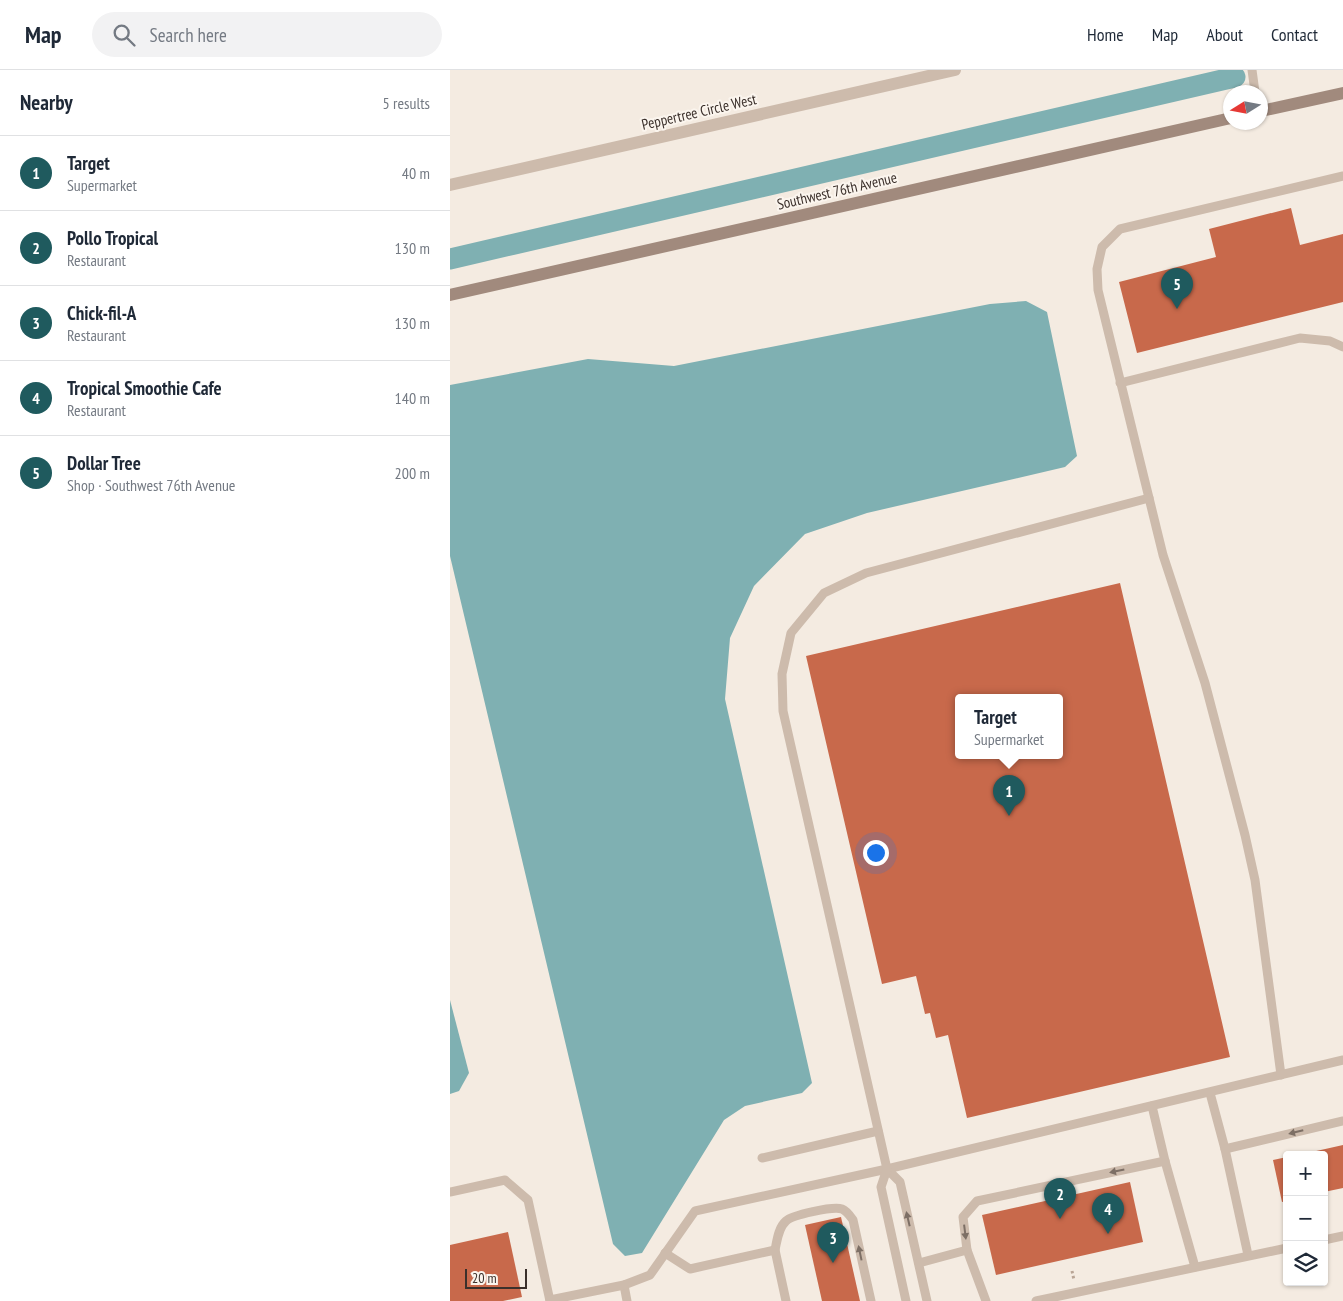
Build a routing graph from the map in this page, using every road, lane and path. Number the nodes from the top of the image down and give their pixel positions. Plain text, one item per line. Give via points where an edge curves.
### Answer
1 (955, 70) edge
2 (1252, 70) edge
3 (1254, 85) edge
4 (1343, 93) edge
5 (1268, 109) edge
6 (1223, 120) edge
7 (1343, 176) edge
8 (450, 185) edge
9 (450, 295) edge
10 (1343, 347) edge
11 (1120, 383) junction
12 (1149, 498) junction
13 (1343, 1060) edge
14 (1281, 1075) junction
15 (1210, 1093) junction
16 (1152, 1106) junction
17 (1343, 1120) edge
18 (878, 1131) junction
19 (1225, 1149) junction
20 (762, 1158) dead end
21 (1165, 1161) junction
22 (886, 1169) junction
23 (450, 1192) edge
24 (1343, 1236) edge
25 (1328, 1239) edge
26 (1283, 1249) edge
27 (775, 1250) junction
28 (967, 1250) junction
29 (665, 1253) junction
30 (1248, 1255) junction
31 (919, 1264) junction
32 (1195, 1267) junction
33 (624, 1285) junction
34 (585, 1297) edge
35 (550, 1301) edge
36 (627, 1301) edge
37 (786, 1301) edge
38 (871, 1301) edge
39 (906, 1301) edge
40 (927, 1301) edge
41 (986, 1301) edge
42 (1036, 1301) edge

1 - 8 street, Peppertree Circle West
2 - 3 lane
4 - 5 street
6 - 9 street, Southwest 76th Avenue
7 - 11 lane via 1120,229 1102,247 1097,269 1098,290
10 - 11 lane via 1330,341 1300,338
11 - 12 lane
12 - 14 lane via 1163,555 1215,716 1245,835 1255,880
12 - 18 lane via 866,572 824,593 791,633 782,674 783,711
13 - 14 lane
14 - 15 lane
15 - 16 lane
15 - 19 lane
16 - 21 lane
16 - 22 lane
17 -> 19 lane
18 - 20 lane
18 - 22 lane
19 - 30 lane
21 -> 28 lane via 978,1201 963,1217
21 - 32 lane
22 - 29 lane via 695,1211
31 -> 22 lane via 900,1182
22 - 39 lane via 881,1187
23 - 35 lane via 505,1180 528,1200
24 - 25 lane
26 - 30 lane
27 - 29 lane via 690,1269
27 - 37 lane
38 -> 27 lane via 853,1220 842,1209 784,1222
28 - 31 lane
28 - 41 lane
29 - 33 lane via 650,1275
30 - 32 lane
31 - 40 lane
32 - 42 lane
33 - 34 lane
33 - 36 lane
34 - 35 lane

